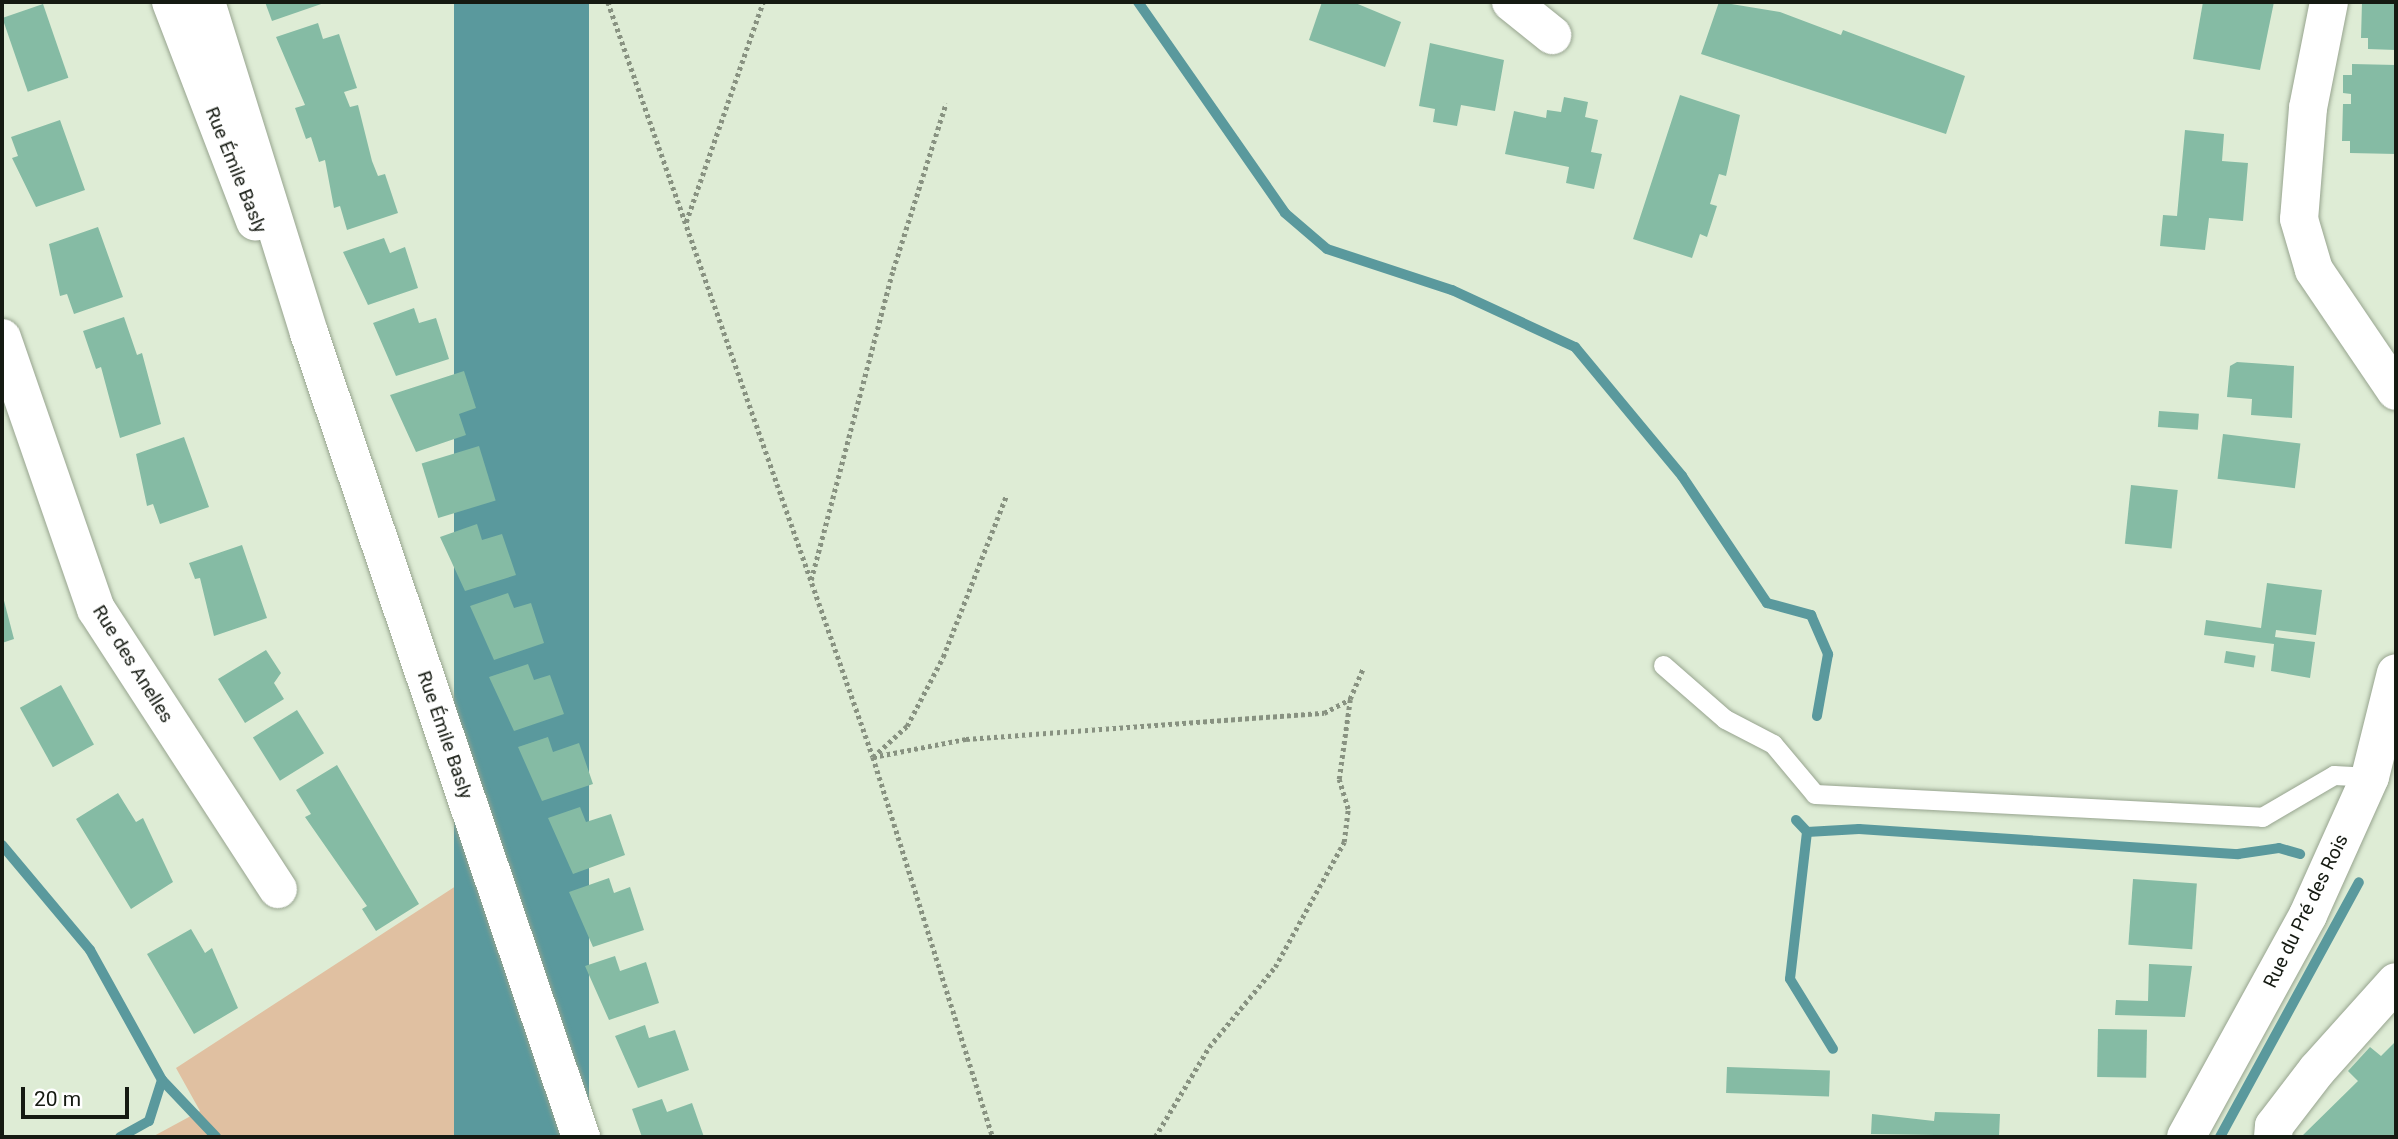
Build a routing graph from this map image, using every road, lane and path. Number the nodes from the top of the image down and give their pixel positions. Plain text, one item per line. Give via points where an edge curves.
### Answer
1 (171, 2) edge
2 (206, 2) edge
3 (608, 2) edge
4 (763, 2) edge
5 (1511, 2) edge
6 (2329, 2) edge
7 (1552, 36) dead end
8 (946, 103) dead end
9 (686, 223) junction
10 (309, 333) junction
11 (2, 338) edge
12 (2396, 391) edge
13 (1006, 496) dead end
14 (811, 581) junction
15 (1663, 665) dead end
16 (1363, 669) dead end
17 (2396, 673) edge
18 (1350, 699) junction
19 (873, 757) junction
20 (2383, 776) edge
21 (278, 889) dead end
22 (2396, 982) edge
23 (581, 1137) edge
24 (993, 1137) edge
25 (1155, 1137) edge
26 (2186, 1137) edge
27 (2273, 1137) edge

1 - 10 street, Rue Émile Basly via 244,199
2 - 10 street, Rue Émile Basly
3 - 9 path
4 - 9 path
5 - 7 street
6 - 12 street via 2308,108 2299,219 2314,270
8 - 14 path via 893,270
9 - 14 path
10 - 23 street, Rue Émile Basly
11 - 21 street, Rue des Anelles via 96,609
13 - 19 path via 943,657 907,726
14 - 19 path
15 - 20 lane via 1726,719 1773,744 1815,794 2262,817 2334,775
16 - 18 path
17 - 20 street, Rue du Pré des Rois
18 - 19 path via 1324,713 966,739
18 - 25 path via 1339,779 1348,809 1344,842 1275,967 1209,1047
19 - 24 path
20 - 26 street, Rue du Pré des Rois
22 - 27 street via 2317,1070 2274,1126

